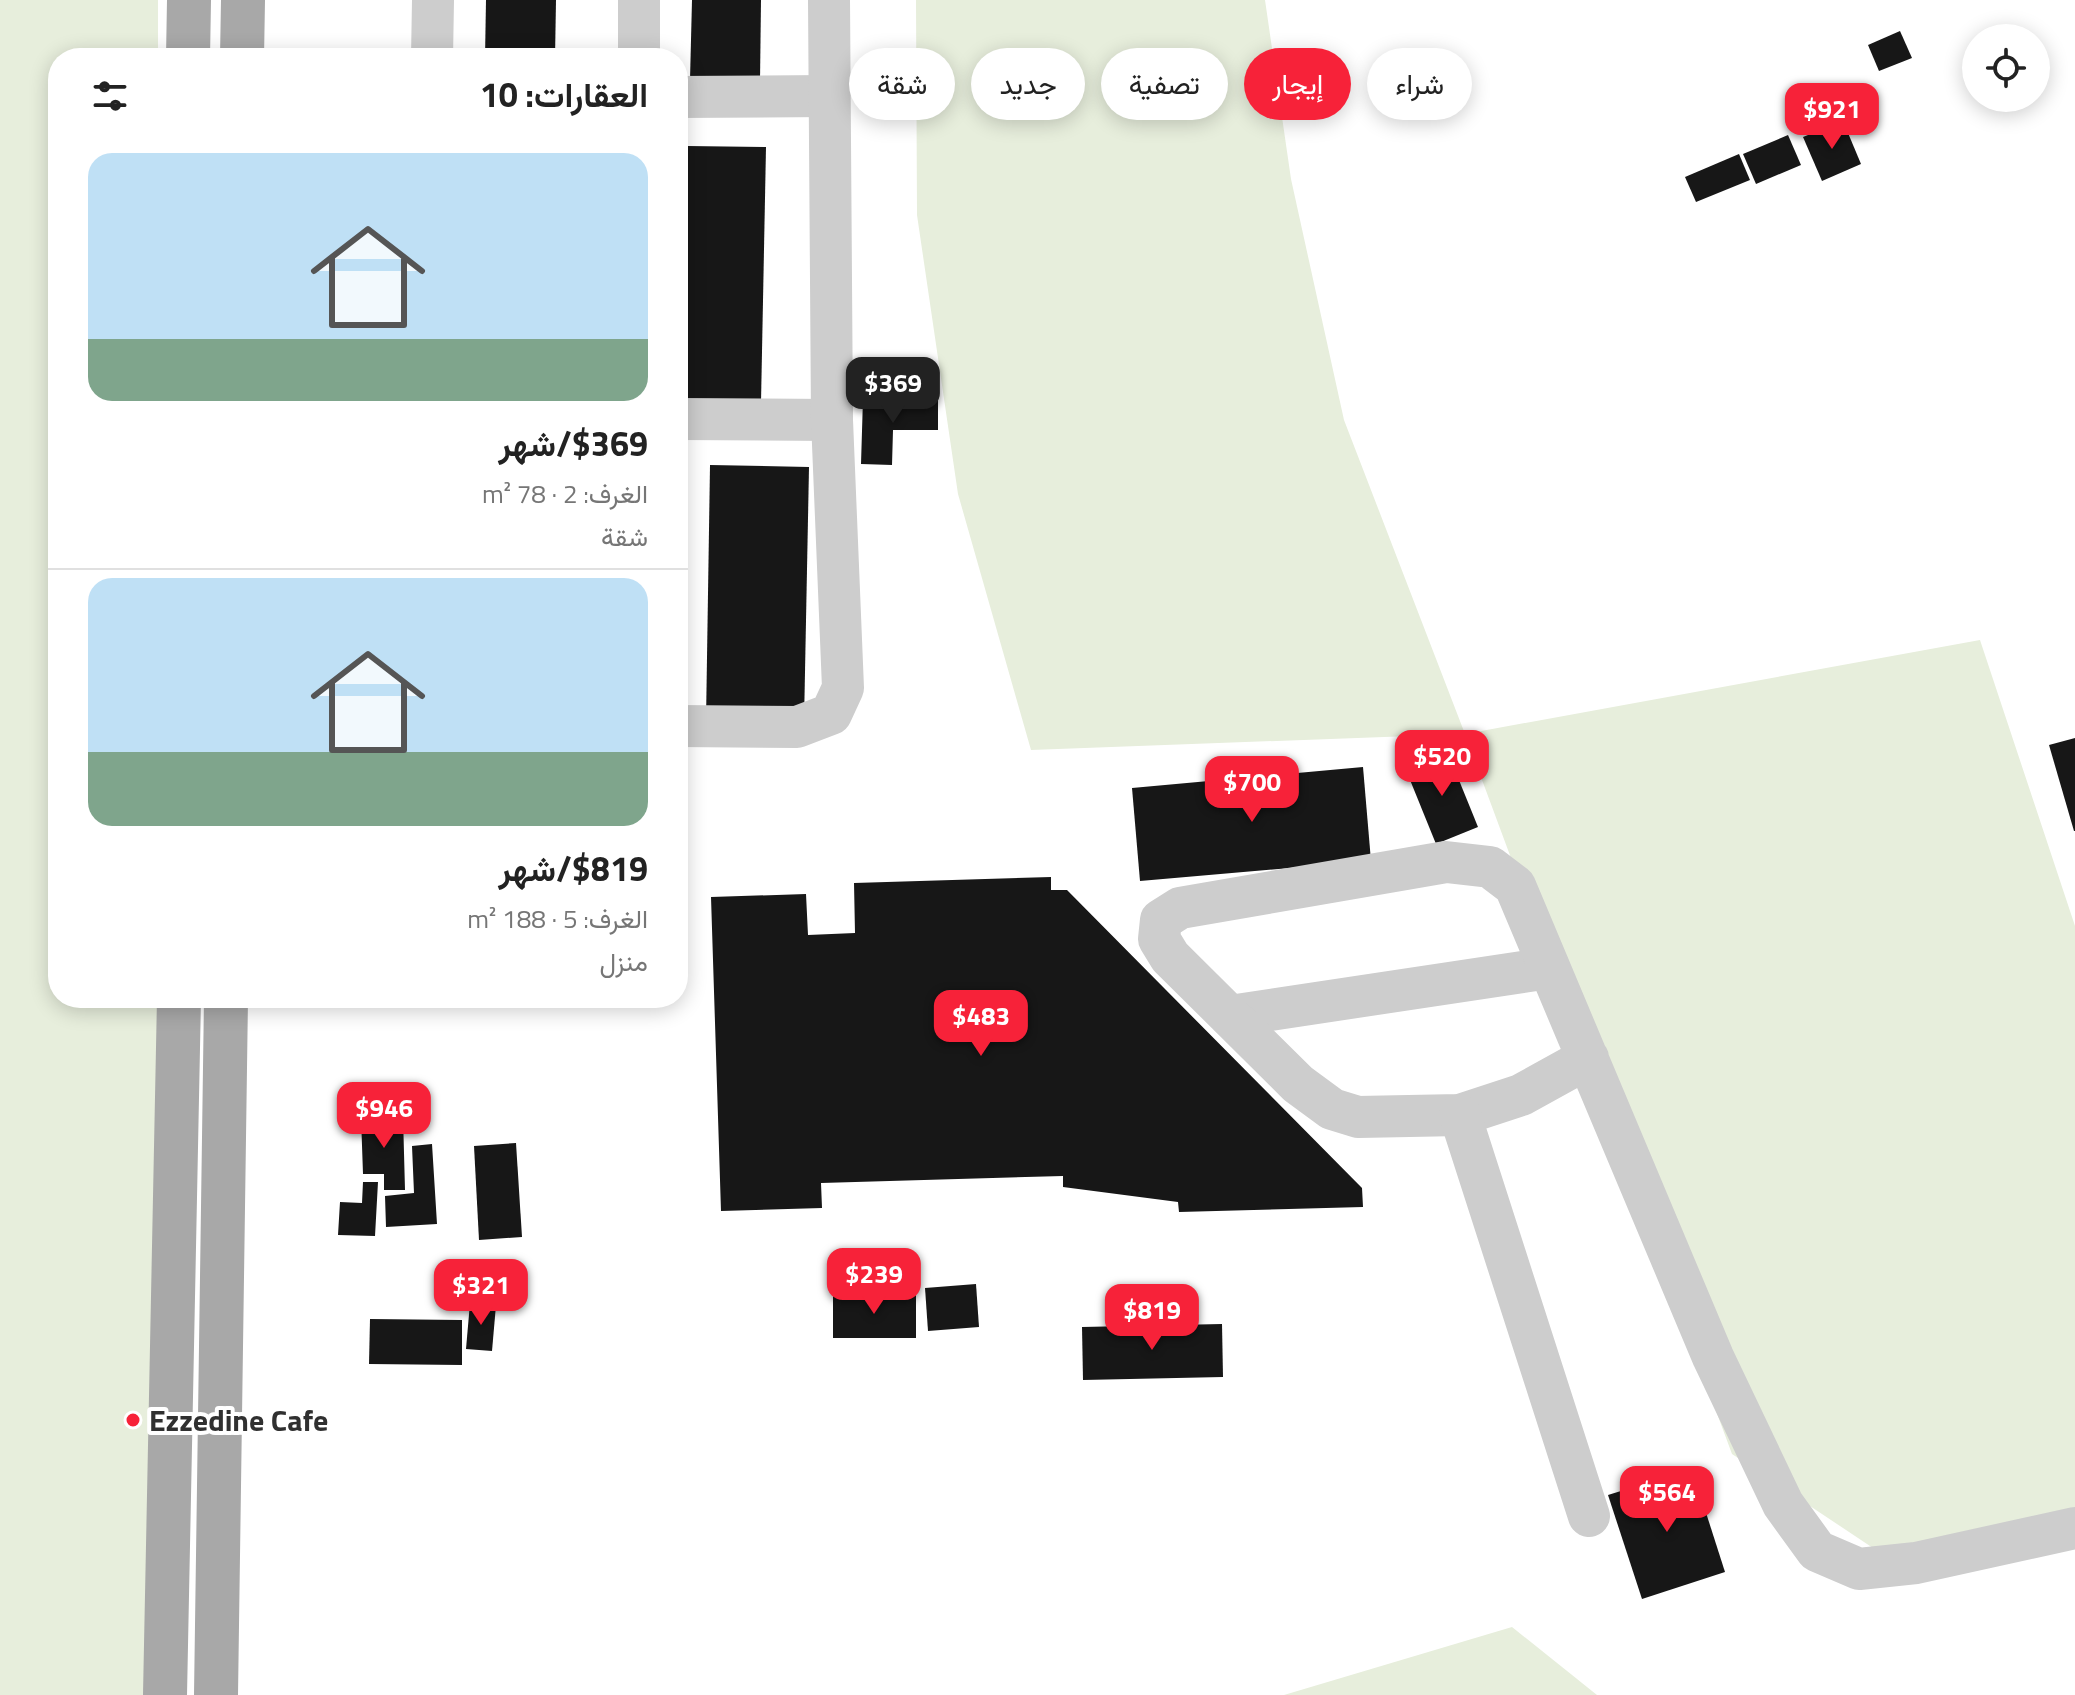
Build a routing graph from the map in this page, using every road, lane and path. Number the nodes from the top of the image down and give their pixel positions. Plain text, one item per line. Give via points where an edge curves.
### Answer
1 (189, 0) edge
2 (243, 0) edge
3 (433, 0) edge
4 (639, 0) edge
5 (829, 0) edge
6 (188, 48) edge
7 (242, 48) edge
8 (432, 48) edge
9 (639, 48) edge
10 (829, 96) junction
11 (688, 97) edge
12 (688, 419) edge
13 (832, 420) junction
14 (688, 726) edge
15 (1549, 968) junction
16 (179, 1008) edge
17 (226, 1008) edge
18 (1230, 1016) junction
19 (1588, 1058) junction
20 (1460, 1115) junction
21 (1589, 1516) dead end
22 (2075, 1528) edge
23 (165, 1695) edge
24 (216, 1695) edge

1 - 6 main road
2 - 7 main road
3 - 8 lane
4 - 9 lane
5 - 10 lane
10 - 11 lane
10 - 13 lane
12 - 13 lane
13 - 14 lane via 843,688 831,714 797,727
15 - 18 lane
15 - 18 lane via 1515,886 1490,867 1446,862 1180,908 1161,920 1159,939 1170,957
15 - 19 lane
16 - 23 main road
17 - 24 main road
18 - 20 lane via 1298,1084 1332,1109 1358,1117
19 - 20 lane via 1521,1095
19 - 22 lane via 1713,1357 1783,1504 1817,1551 1859,1569 1916,1563
20 - 21 lane

